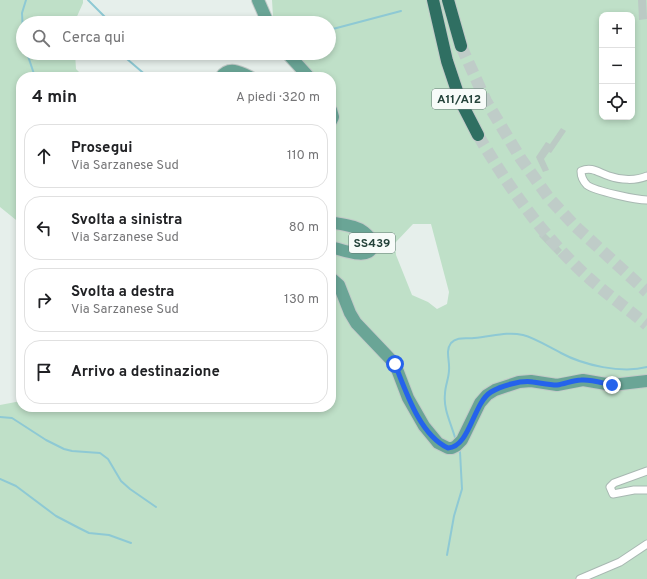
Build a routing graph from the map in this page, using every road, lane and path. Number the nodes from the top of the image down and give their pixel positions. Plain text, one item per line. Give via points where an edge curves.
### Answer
1 (258, 0) edge
2 (433, 0) edge
3 (448, 0) edge
4 (265, 16) edge
5 (461, 46) tunnel mouth
6 (293, 60) edge
7 (226, 72) edge
8 (238, 72) edge
9 (304, 72) edge
10 (478, 135) tunnel mouth
11 (647, 176) edge
12 (647, 200) edge
13 (336, 223) edge
14 (336, 248) edge
15 (336, 282) edge
16 (647, 381) edge
17 (647, 471) edge
18 (647, 490) edge
19 (647, 544) edge
20 (580, 579) edge

1 - 4 main road
2 - 10 highway, A11/A12 via 447,61 460,100
3 - 5 highway
6 - 9 main road
7 - 8 main road
11 - 12 street via 622,180 592,169 581,171 586,184 596,189
13 - 14 main road, SS439 via 363,231 372,241 372,247 364,254
15 - 16 main road via 356,323 395,364 408,398 424,426 438,443 448,448 456,446 462,440 480,403 495,390 531,381 558,385 583,380 612,385
17 - 18 street via 614,483 610,487 613,494
19 - 20 street via 620,562

